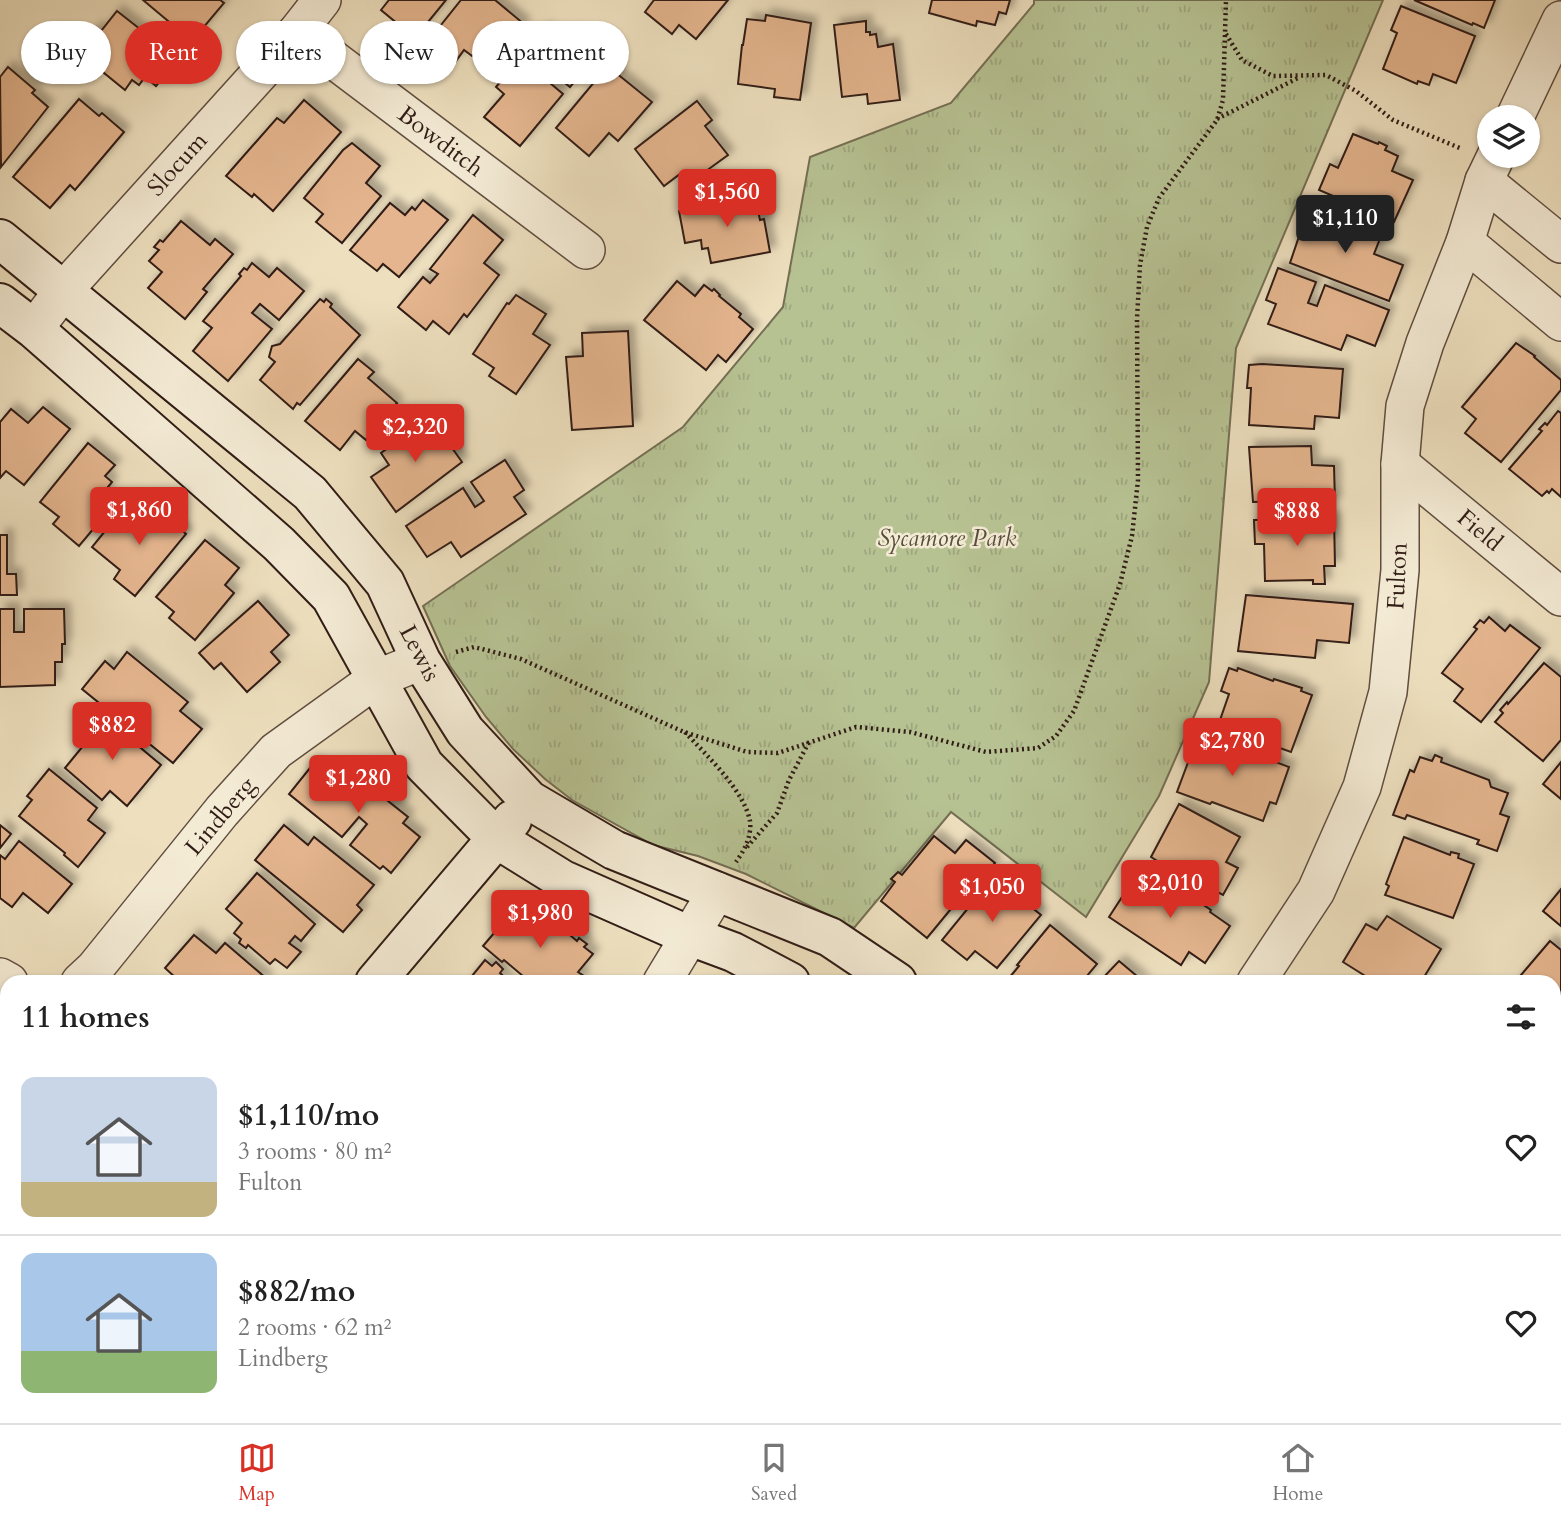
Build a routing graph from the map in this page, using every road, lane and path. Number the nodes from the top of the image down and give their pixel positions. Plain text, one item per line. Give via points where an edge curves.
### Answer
1 (322, 0) edge
2 (1226, 0) edge
3 (1561, 20) edge
4 (305, 21) edge
5 (1225, 33) junction
6 (346, 70) edge
7 (1302, 77) junction
8 (249, 84) edge
9 (1520, 105) edge
10 (1217, 120) junction
11 (1477, 159) edge
12 (1490, 168) edge
13 (0, 239) edge
14 (1465, 242) junction
15 (1561, 244) edge
16 (586, 250) dead end
17 (63, 291) junction
18 (0, 303) edge
19 (1561, 322) edge
20 (34, 329) junction
21 (1400, 464) junction
22 (1561, 597) edge
23 (421, 661) junction
24 (376, 679) junction
25 (684, 732) junction
26 (809, 742) junction
27 (529, 800) junction
28 (497, 839) junction
29 (746, 847) junction
30 (717, 891) junction
31 (690, 936) junction
32 (88, 975) edge
33 (381, 975) edge
34 (666, 975) edge
35 (777, 975) edge
36 (887, 975) edge
37 (1261, 975) edge

1 - 4 street, Slocum
2 - 5 path
3 - 9 street
5 - 7 path via 1242,60 1273,76
5 - 10 path via 1223,100
6 - 16 street, Bowditch
7 - 10 path
7 - 11 path via 1326,75 1393,120
8 - 17 street, Slocum
10 - 26 path via 1159,198 1147,227 1137,319 1138,480 1132,536 1120,584 1074,711 1056,736 1038,748 1014,752 986,752 910,732 856,727
12 - 14 street, Fulton
12 - 15 street
13 - 17 street, Lewis
14 - 19 street
14 - 21 street, Fulton via 1405,406
17 - 20 street, Slocum
17 - 23 street, Lewis via 310,493 385,583
18 - 20 street, Lewis
20 - 24 street, Lewis via 279,544 331,597
21 - 22 street, Field
21 - 37 street, Fulton via 1400,570 1388,692 1365,775 1316,891
23 - 24 street, Lindberg
23 - 25 path via 474,647 521,659
23 - 27 street, Lewis via 465,731
24 - 28 street, Lewis via 424,765
24 - 32 street, Lindberg via 276,751
25 - 26 path via 747,752 778,753
25 - 29 path via 738,794 750,822
26 - 29 path via 778,814
27 - 28 street
27 - 30 street, Lewis via 614,849
28 - 31 street, Lewis via 563,880
28 - 33 street
29 - 30 path
30 - 31 street
30 - 36 street, Lewis via 830,937
31 - 34 street
31 - 35 street, Lewis

